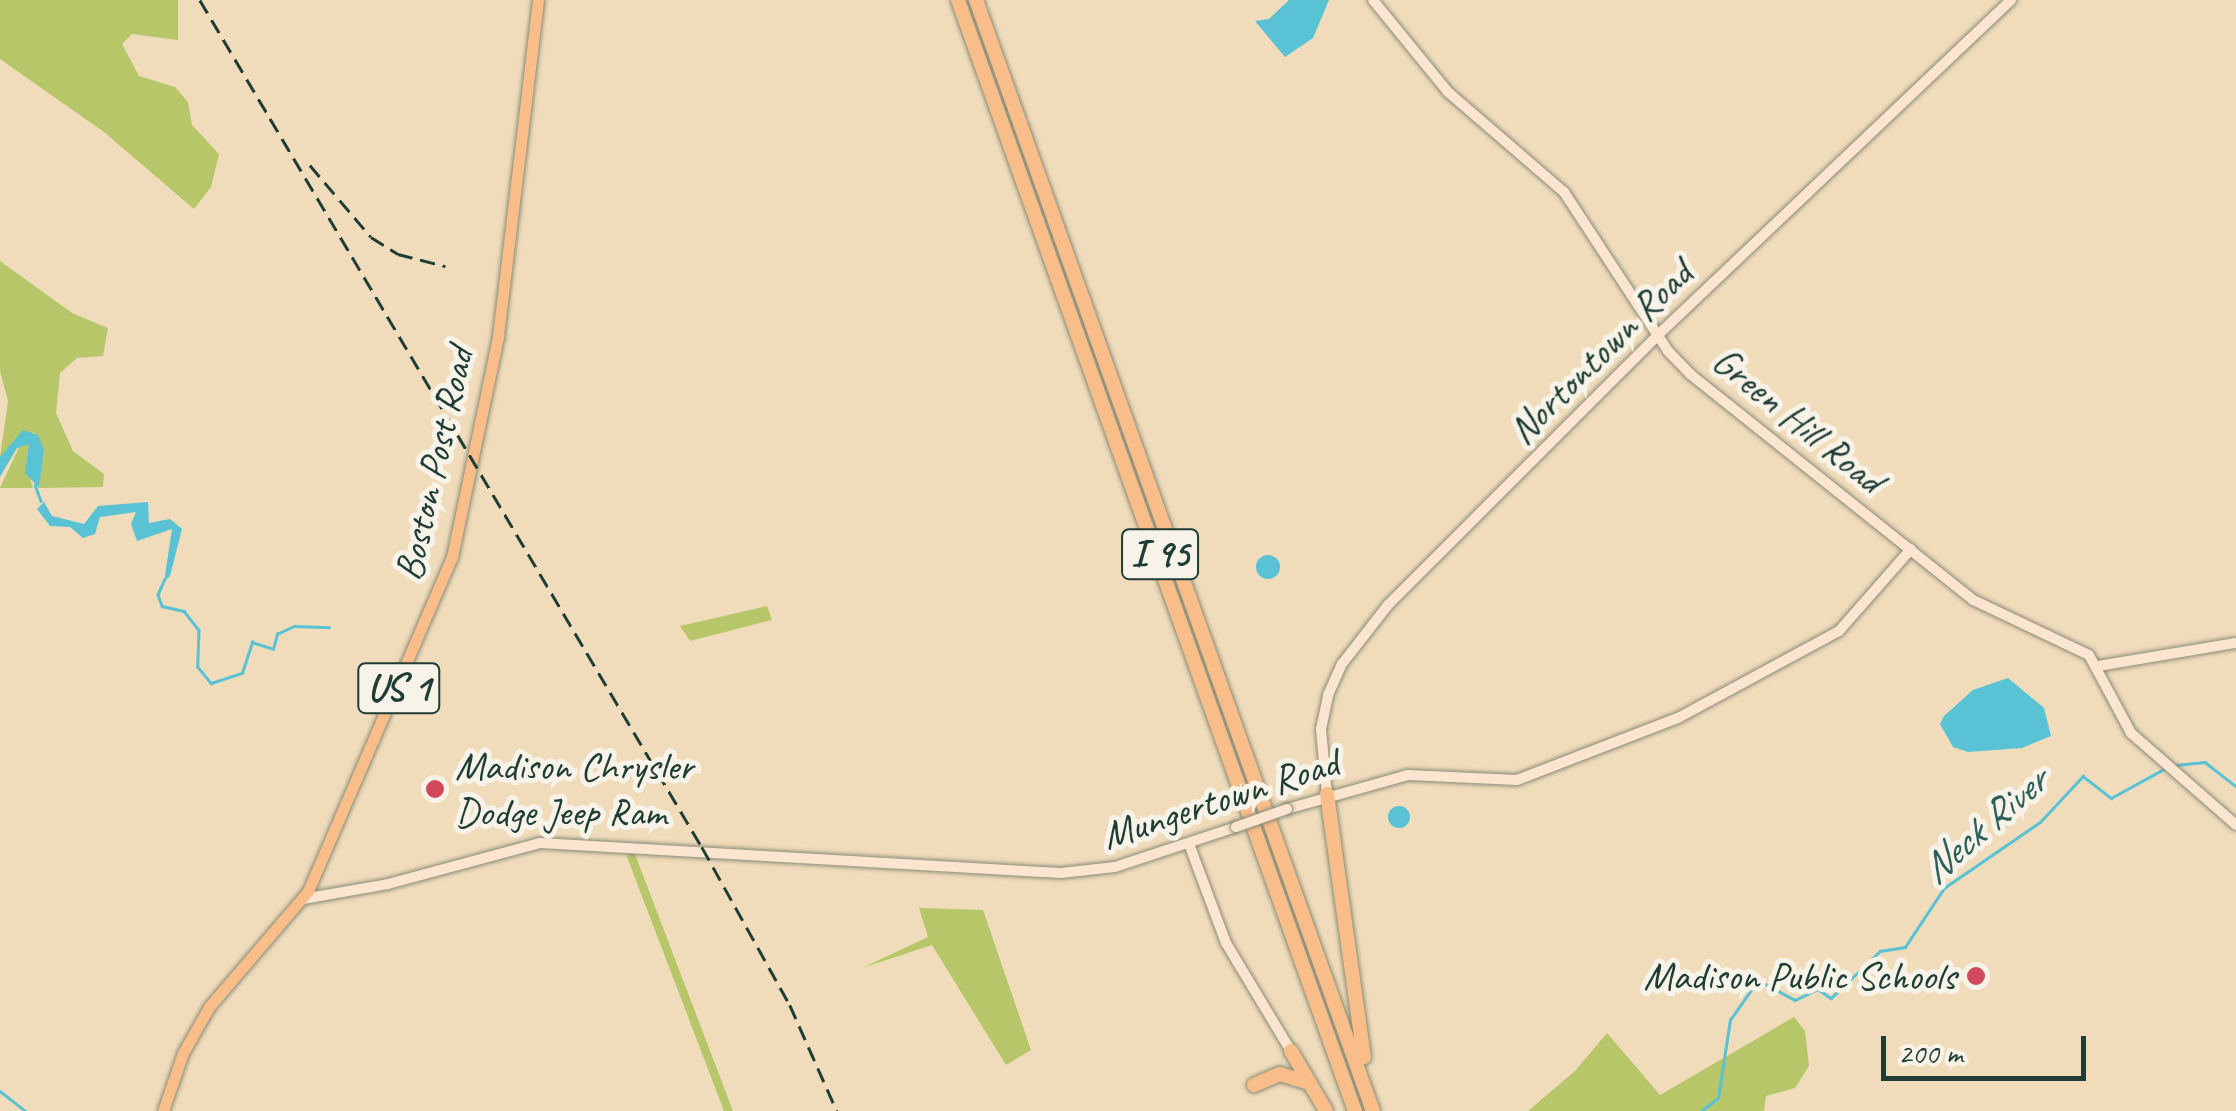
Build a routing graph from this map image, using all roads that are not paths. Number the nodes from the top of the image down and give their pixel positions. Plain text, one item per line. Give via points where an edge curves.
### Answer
1 (538, 0) edge
2 (958, 0) edge
3 (976, 0) edge
4 (1373, 0) edge
5 (2010, 0) edge
6 (1658, 335) junction
7 (1911, 549) junction
8 (2236, 643) edge
9 (2098, 666) junction
10 (1327, 794) junction
11 (2236, 825) edge
12 (1189, 844) junction
13 (302, 899) junction
14 (1290, 1051) joint
15 (1310, 1084) junction
16 (1254, 1085) dead end
17 (162, 1111) edge
18 (1326, 1111) edge
19 (1355, 1111) edge
20 (1376, 1111) edge

1 - 13 main road, Boston Post Road / US 1 via 498,336 460,530 412,658
2 - 19 highway, I 95
3 - 20 highway, I 95
4 - 6 street, Green Hill Road via 1448,92 1564,192
5 - 6 street, Nortontown Road
6 - 7 street, Green Hill Road via 1690,374
6 - 10 street, Nortontown Road via 1430,556 1355,644 1333,680 1323,716
7 - 9 street, Green Hill Road via 1973,600 2089,654
7 - 10 street, Mungertown Road via 1839,631 1678,718 1517,780 1419,774
8 - 9 street
9 - 11 street via 2122,720
10 - 12 street, Mungertown Road, bridge
10 - 20 highway via 1357,1032
12 - 13 street, Mungertown Road via 1115,868 1061,873 540,843 390,884
12 - 14 street via 1226,943
13 - 17 main road, Boston Post Road / US 1 via 209,1007 182,1053
14 - 15 highway
15 - 16 highway via 1280,1074
15 - 18 highway

